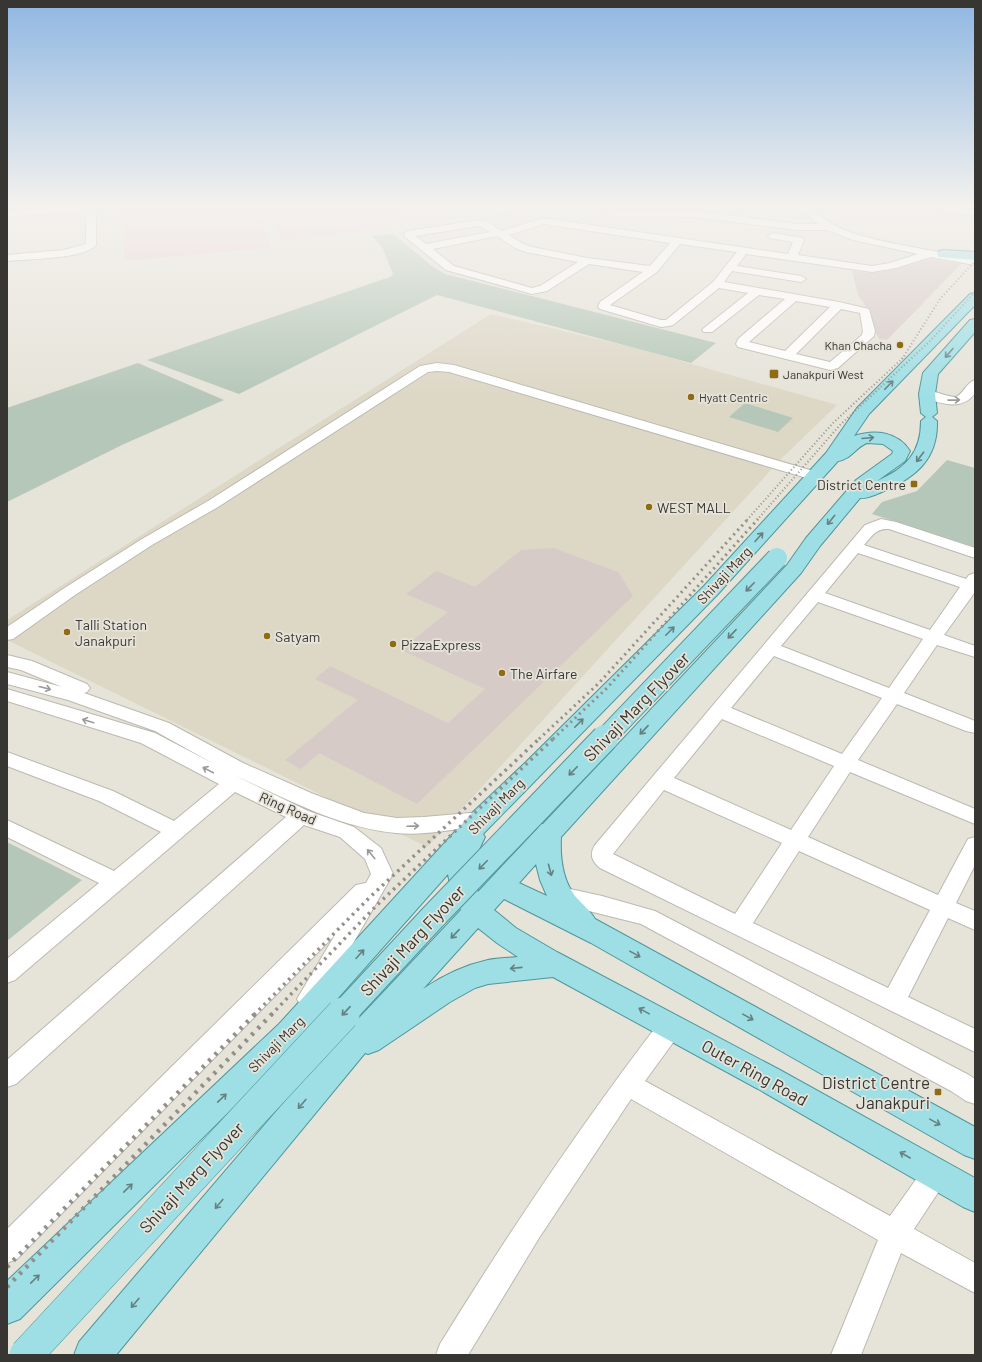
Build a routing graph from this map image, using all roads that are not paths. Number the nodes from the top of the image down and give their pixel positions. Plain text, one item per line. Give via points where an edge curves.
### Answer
1 (653, 270) edge
2 (459, 271) edge
3 (572, 271) edge
4 (729, 271) edge
5 (747, 271) edge
6 (801, 279) dead end
7 (717, 284) junction
8 (757, 291) junction
9 (975, 297) edge
10 (794, 298) junction
11 (839, 305) junction
12 (973, 329) edge
13 (708, 330) dead end
14 (787, 356) junction
15 (975, 384) edge
16 (927, 394) junction
17 (814, 476) junction
18 (849, 498) junction
19 (813, 542) junction
20 (855, 546) junction
21 (975, 553) edge
22 (973, 583) edge
23 (815, 595) junction
24 (7, 635) edge
25 (934, 637) junction
26 (770, 648) junction
27 (975, 652) edge
28 (7, 661) edge
29 (7, 678) edge
30 (7, 695) edge
31 (893, 696) junction
32 (719, 710) junction
33 (973, 727) dead end
34 (7, 759) edge
35 (846, 763) junction
36 (534, 768) junction
37 (661, 780) junction
38 (233, 783) junction
39 (586, 792) junction
40 (301, 816) junction
41 (975, 818) edge
42 (481, 820) junction
43 (392, 825) junction
44 (354, 826) junction
45 (7, 828) edge
46 (176, 831) junction
47 (549, 832) junction
48 (796, 841) junction
49 (975, 845) edge
50 (382, 874) junction
51 (115, 881) junction
52 (500, 885) junction
53 (561, 896) junction
54 (942, 906) junction
55 (477, 910) junction
56 (975, 921) edge
57 (739, 926) junction
58 (601, 935) junction
59 (554, 965) junction
60 (7, 972) edge
61 (894, 1000) junction
62 (671, 1026) junction
63 (289, 1033) junction
64 (975, 1041) edge
65 (338, 1061) junction
66 (7, 1076) edge
67 (627, 1084) junction
68 (975, 1093) edge
69 (975, 1144) edge
70 (936, 1173) junction
71 (975, 1196) edge
72 (894, 1234) junction
73 (7, 1249) edge
74 (975, 1279) edge
75 (7, 1306) edge
76 (26, 1355) edge
77 (92, 1355) edge
78 (451, 1355) edge
79 (846, 1355) edge

1 - 7 street via 604,304 604,307 667,324
2 - 3 street via 532,291 543,289
4 - 7 street
5 - 6 street
7 - 8 street
8 - 10 street
8 - 13 street
17 -> 9 main road, Shivaji Marg via 832,457 863,411
10 - 11 street
10 - 14 street via 742,342 745,346
11 - 14 street
11 - 14 street via 865,311 868,336 830,366
12 -> 16 main road via 931,373
16 -> 15 street via 950,401 960,400 964,399
16 -> 18 main road via 930,429 928,446 921,457 901,476 878,488
17 -> 18 main road via 860,439 885,439 900,447 902,451 899,457 862,484
17 - 24 street via 450,368 424,369 220,500 147,542
36 -> 17 main road, Shivaji Marg via 711,590
18 -> 19 main road
19 -> 39 main road via 794,569
19 -> 76 main road, Shivaji Marg Flyover, bridge via 777,558 432,918
20 - 21 street via 870,528 881,524
20 - 22 street
20 - 23 street
22 - 25 street
23 - 25 street
23 - 26 street
25 - 27 street
25 - 31 street
26 - 31 street
26 - 32 street
28 - 43 street via 26,665 180,727 242,763 320,797 360,808
29 -> 44 street, Ring Road via 74,696 162,727 236,768 304,798
38 -> 30 street, Ring Road via 148,738
31 - 33 street
31 - 35 street
32 - 35 street
32 - 37 street
34 - 46 street via 106,796
35 - 41 street
35 - 48 street
36 - 39 main road via 529,779 530,785 540,796 564,802
36 - 42 main road, Shivaji Marg
37 - 48 street
37 - 57 street via 602,851 602,857
38 - 40 street, Ring Road
38 - 46 street
39 - 47 main road
40 - 44 street, Ring Road
40 - 66 street
43 -> 42 street, Ring Road
42 - 55 main road, Outer Ring Road via 463,855 460,878 468,898
63 -> 42 main road, Shivaji Marg
43 - 44 street, Ring Road
50 -> 44 street, Ring Road via 374,854
45 - 51 street
46 - 51 street
47 - 52 main road
47 -> 53 main road via 548,868
48 - 54 street
48 - 57 street
49 - 54 street
50 - 63 street
50 - 73 street
51 - 60 street
52 - 55 main road
52 - 58 main road
53 - 58 main road via 581,921
53 - 68 street via 647,917
54 - 56 street
54 - 61 street
55 - 59 main road, Outer Ring Road via 502,934
55 -> 65 main road
57 - 61 street
58 -> 69 main road
62 -> 59 main road, Outer Ring Road
59 -> 65 main road via 488,972 466,979 440,993
61 - 64 street
62 - 67 street
70 -> 62 main road, Outer Ring Road
63 - 65 main road via 284,1055 292,1070 311,1073
75 -> 63 main road, Shivaji Marg
65 -> 77 main road
67 - 72 street
67 - 78 street via 592,1132 498,1275
70 - 71 main road, Outer Ring Road
70 - 72 street
72 - 74 street
72 - 79 street

